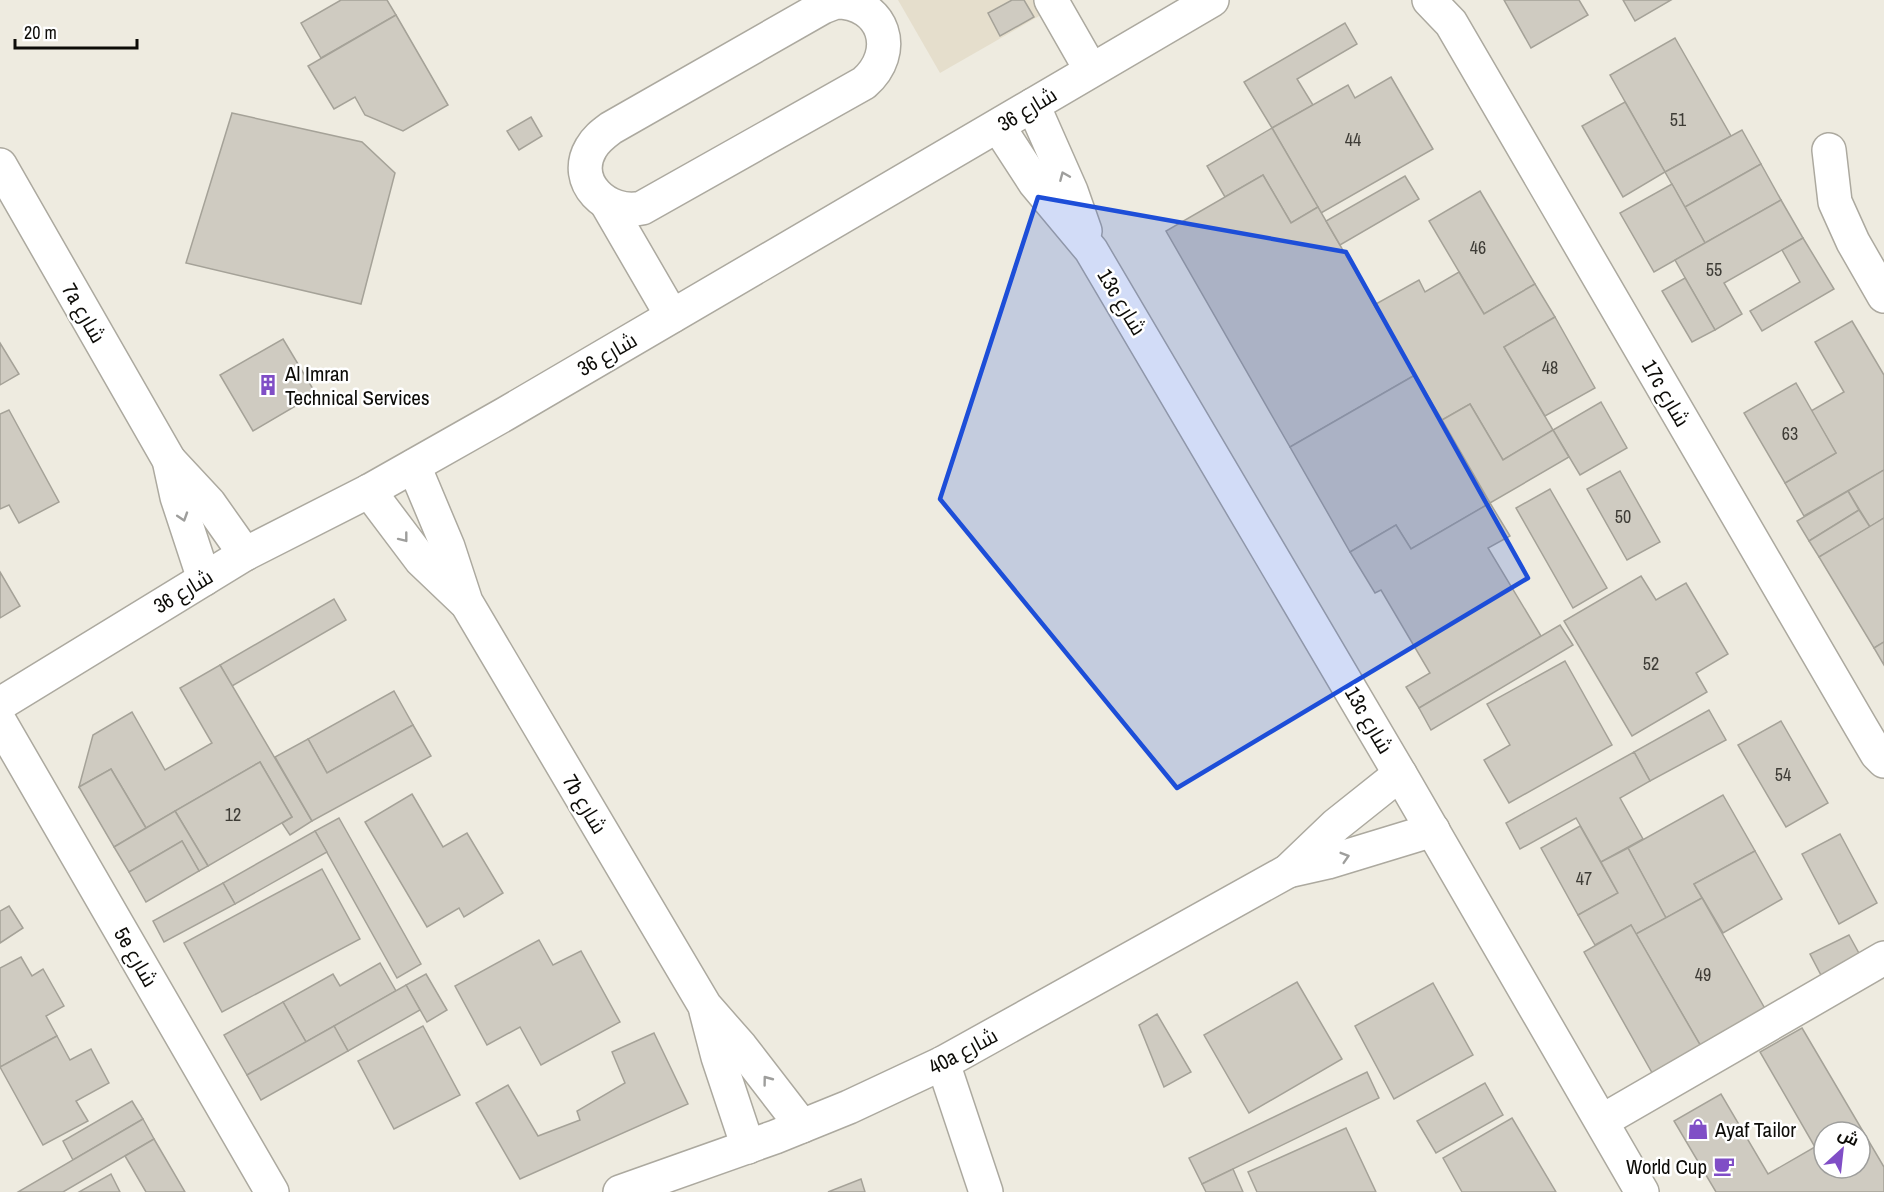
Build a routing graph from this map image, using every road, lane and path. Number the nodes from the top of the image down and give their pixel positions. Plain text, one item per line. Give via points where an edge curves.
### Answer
1 (1051, 0) edge
2 (1212, 0) edge
3 (1442, 8) edge
4 (1092, 70) junction
5 (1033, 105) junction
6 (998, 126) junction
7 (1829, 150) dead end
8 (0, 165) edge
9 (607, 204) junction
10 (1091, 250) junction
11 (1884, 296) edge
12 (672, 316) junction
13 (169, 460) junction
14 (414, 466) junction
15 (369, 491) junction
16 (245, 554) junction
17 (204, 579) junction
18 (466, 602) junction
19 (0, 704) edge
20 (0, 722) edge
21 (1884, 761) edge
22 (1400, 774) junction
23 (1433, 830) junction
24 (1288, 872) junction
25 (1884, 958) edge
26 (705, 1006) junction
27 (943, 1063) junction
28 (1602, 1121) junction
29 (802, 1126) junction
30 (748, 1147) junction
31 (272, 1192) edge
32 (620, 1192) edge
33 (986, 1192) edge
34 (1642, 1192) edge

1 - 4 street
2 - 4 street, شارع 36
3 - 21 street, 17c شارع via 1854,717
4 - 5 street, شارع 36
5 - 6 street, شارع 36
10 -> 5 street, 13c شارع
6 - 10 street, 13c شارع via 1035,183
6 - 12 street, شارع 36
7 - 11 street via 1835,202
8 - 13 street, 7a شارع
9 - 9 street via 622,210 642,208 864,83 881,63 884,37 879,24 860,6 836,2 823,7 611,128 598,138 586,165 595,194
9 - 12 street
10 - 22 street, 13c شارع
12 - 14 street, شارع 36
13 - 16 street, 7a شارع via 209,503
13 -> 17 street, 7a شارع
14 - 15 street, شارع 36
14 - 18 street, 7b شارع
15 - 16 street, شارع 36
15 -> 18 street, 7b شارع via 421,560
16 - 17 street, شارع 36
17 - 19 street, شارع 36
18 - 26 street, 7b شارع
20 - 31 street, 5e شارع
22 - 23 street, 13c شارع
22 - 24 street, 40a شارع via 1336,825
24 -> 23 street, 40a شارع
23 - 28 street, 13c شارع
24 - 27 street, 40a شارع
25 - 28 street
29 -> 26 street, 7b شارع
26 - 30 street, 7b شارع
27 - 29 street, 40a شارع
27 - 33 street
28 - 34 street, 13c شارع
29 - 30 street, 40a شارع
30 - 32 street, 40a شارع

